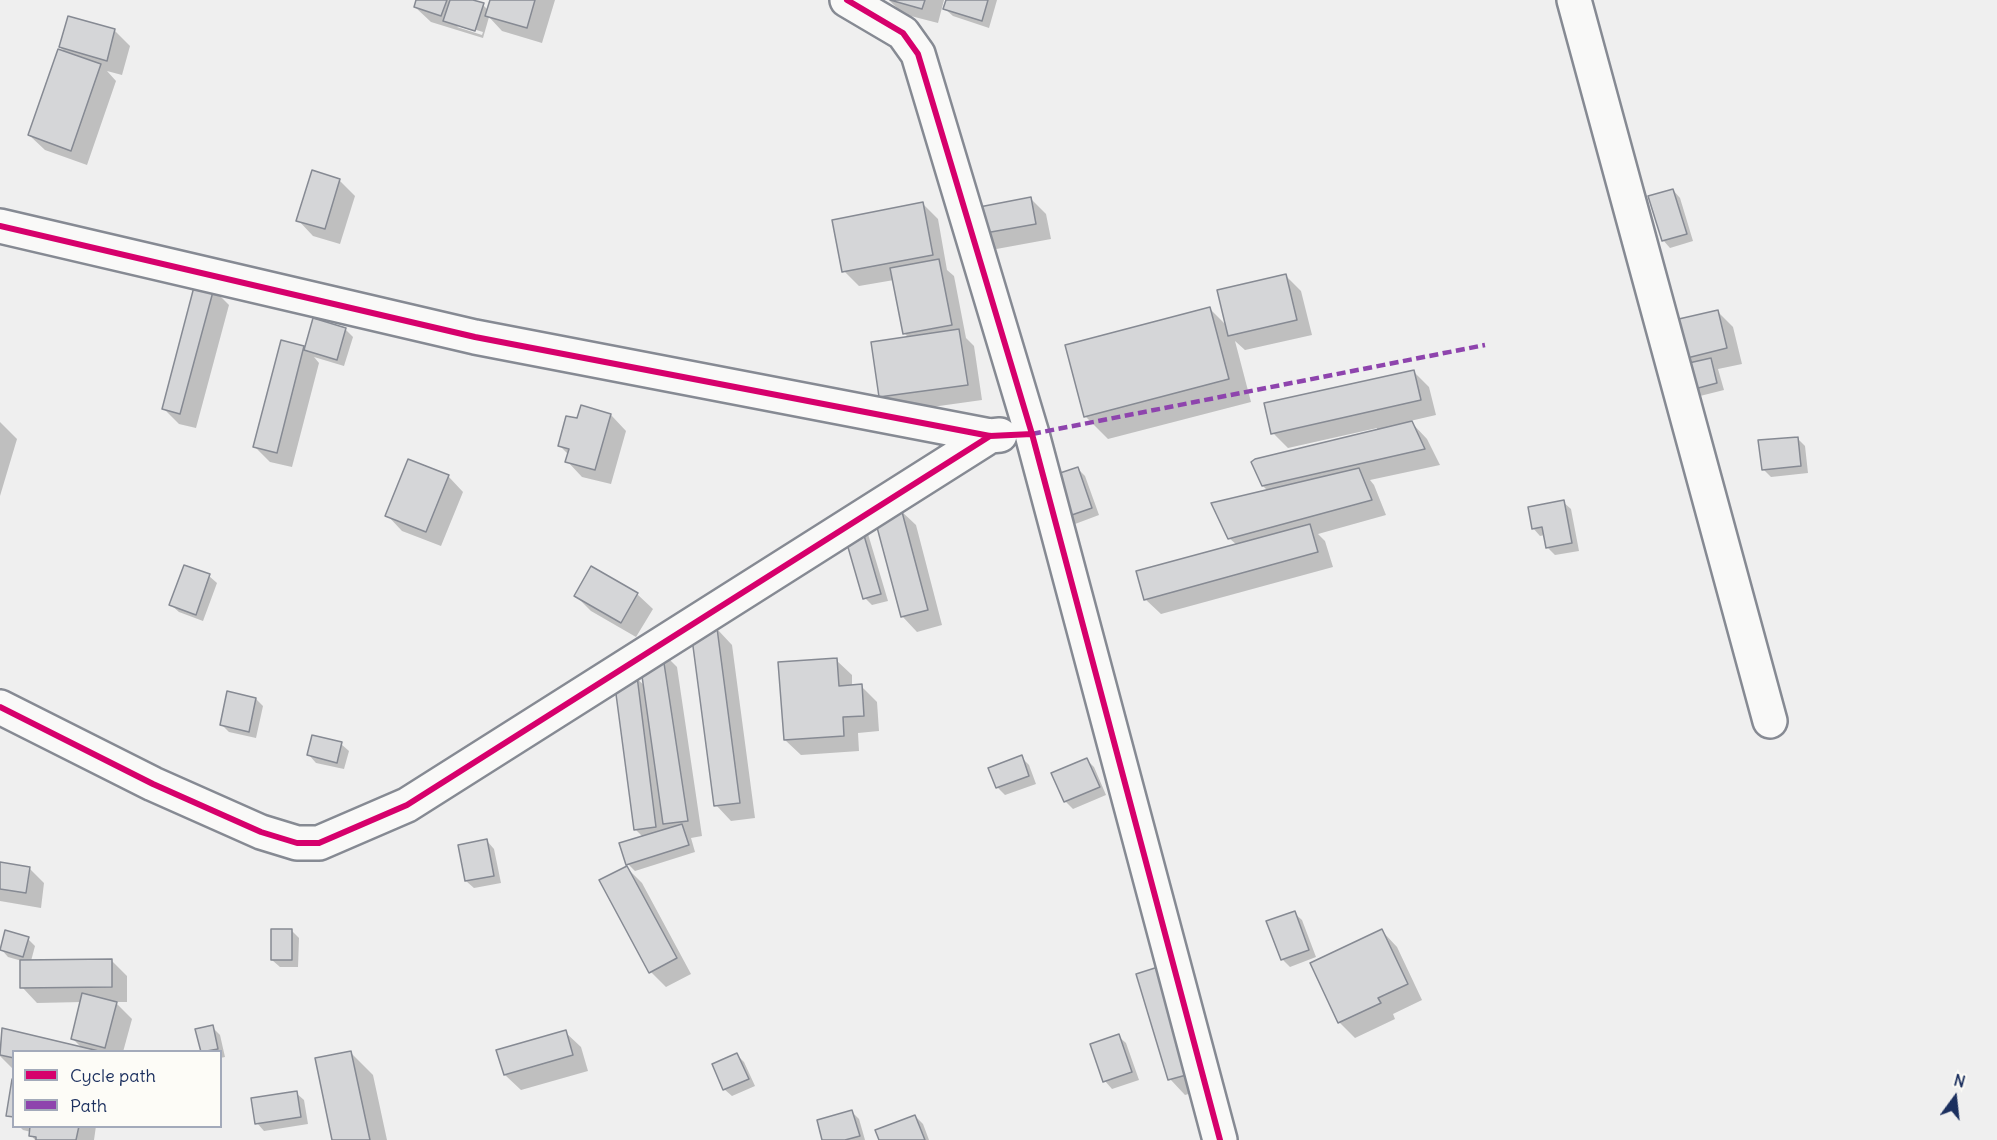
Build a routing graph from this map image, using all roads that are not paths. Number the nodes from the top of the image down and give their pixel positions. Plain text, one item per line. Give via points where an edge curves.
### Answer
1 (847, 0) edge
2 (1574, 0) edge
3 (0, 226) edge
4 (1032, 434) junction
5 (990, 435) junction
6 (0, 707) edge
7 (1770, 721) dead end
8 (1220, 1140) edge

1 - 4 street via 903,33 918,54
2 - 7 street
3 - 5 street via 475,337
4 - 5 street
4 - 8 street
5 - 6 street via 407,805 319,843 297,843 261,832 153,784

